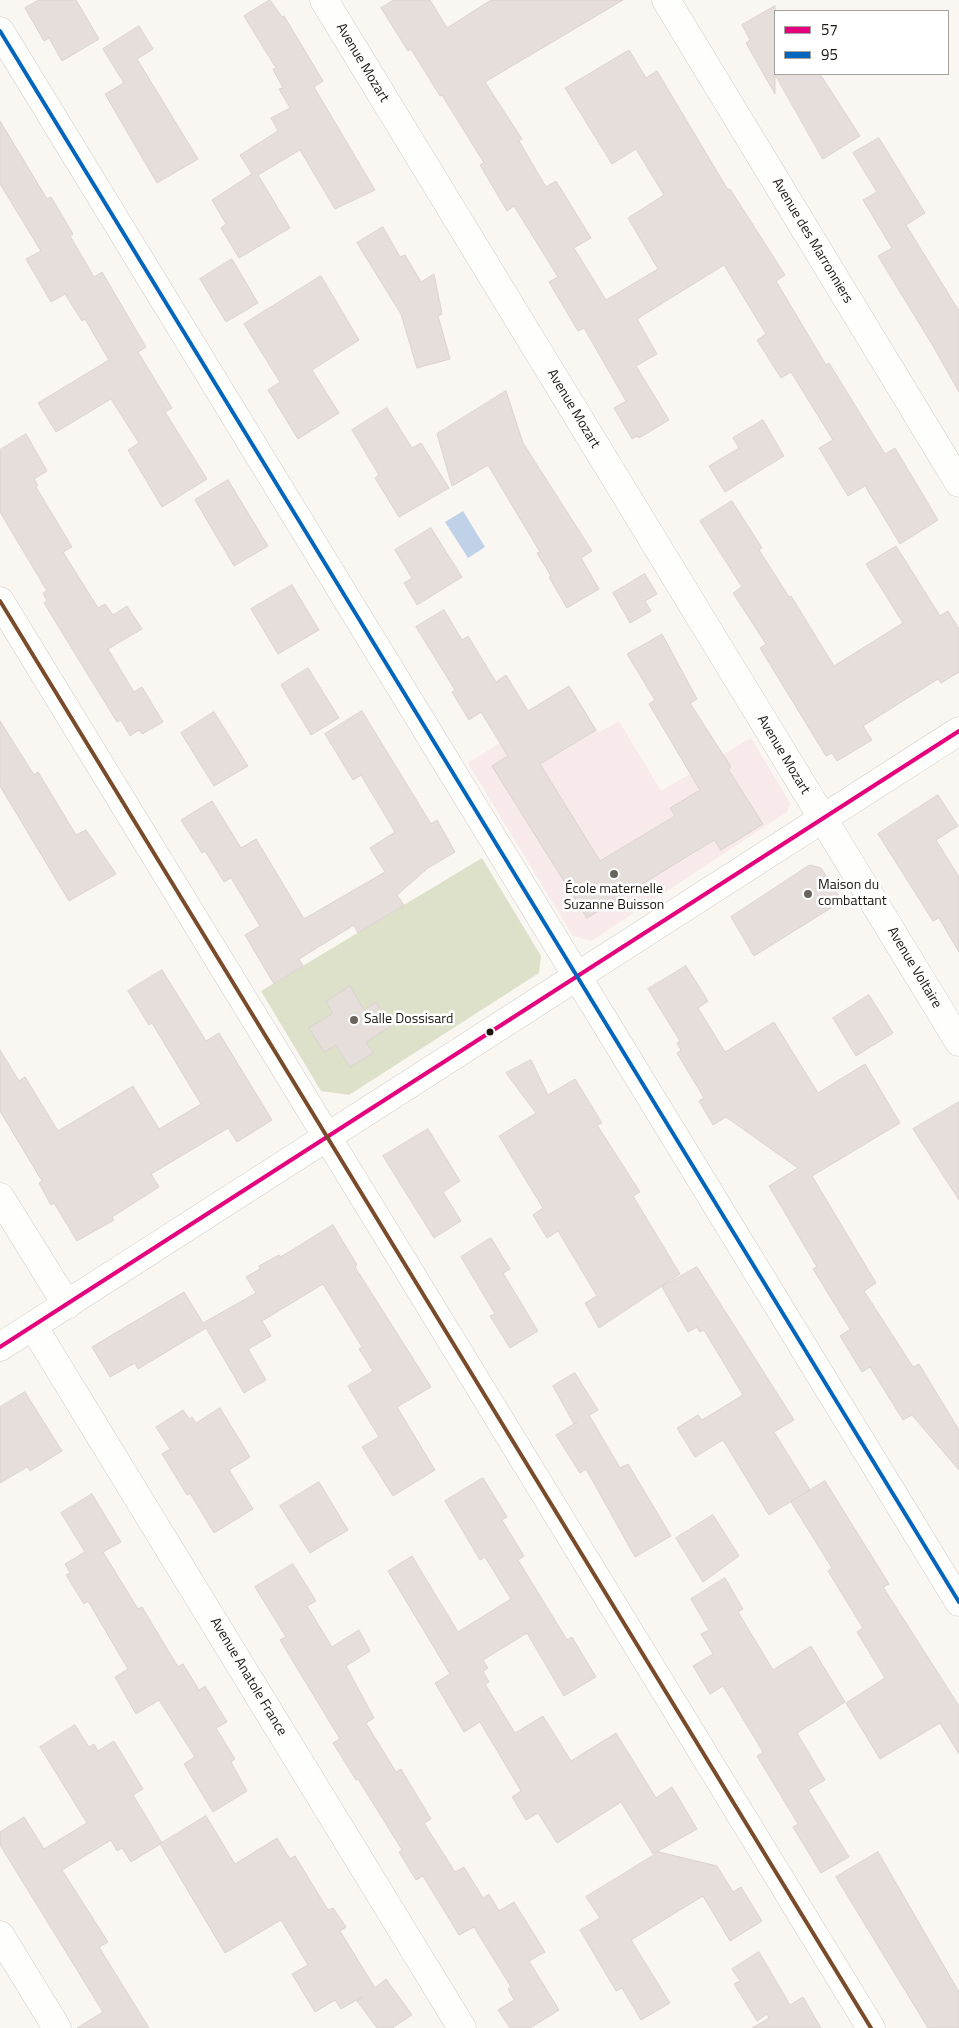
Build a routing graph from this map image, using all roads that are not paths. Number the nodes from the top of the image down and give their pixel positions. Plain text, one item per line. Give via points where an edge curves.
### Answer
1 (324, 0) edge
2 (666, 0) edge
3 (0, 31) edge
4 (959, 483) edge
5 (0, 601) edge
6 (959, 731) edge
7 (822, 818) junction
8 (578, 976) junction
9 (959, 1042) edge
10 (327, 1137) junction
11 (0, 1197) edge
12 (67, 1305) junction
13 (33, 1326) junction
14 (0, 1347) edge
15 (959, 1602) edge
16 (0, 1935) edge
17 (57, 2028) edge
18 (462, 2028) edge
19 (871, 2028) edge

1 - 7 street, Avenue Mozart
2 - 4 street, Avenue des Marronniers
3 - 8 street
5 - 10 street
6 - 7 street
7 - 8 street
7 - 9 street, Avenue Voltaire
8 - 10 street
8 - 15 street
10 - 12 street
10 - 19 street
11 - 12 street
12 - 13 street
13 - 14 street
13 - 18 street, Avenue Anatole France
16 - 17 street

